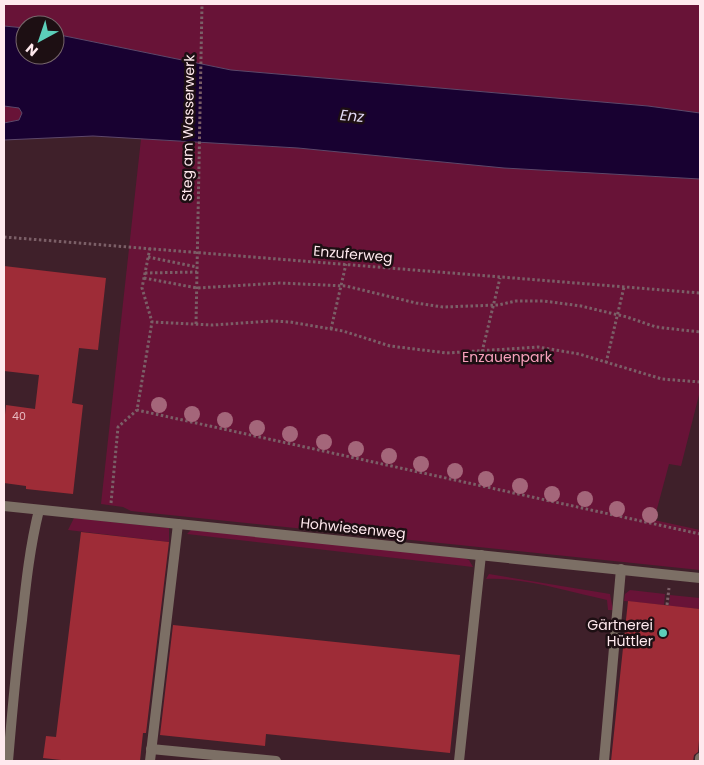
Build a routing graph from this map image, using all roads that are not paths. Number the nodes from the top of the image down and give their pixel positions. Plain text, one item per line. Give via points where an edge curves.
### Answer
1 (4, 506) edge
2 (39, 510) junction
3 (178, 524) junction
4 (480, 555) junction
5 (622, 570) junction
6 (700, 578) edge
7 (151, 749) junction
8 (8, 761) edge
9 (150, 761) edge
10 (276, 761) edge
11 (459, 761) edge
12 (604, 761) edge

1 - 2 street, Hohwiesenweg
2 - 3 street, Hohwiesenweg
2 - 8 street via 28,561
3 - 4 street, Hohwiesenweg
3 - 7 street
4 - 5 street, Hohwiesenweg
4 - 11 street
5 - 6 street, Hohwiesenweg
5 - 12 street
7 - 9 street
7 - 10 street

